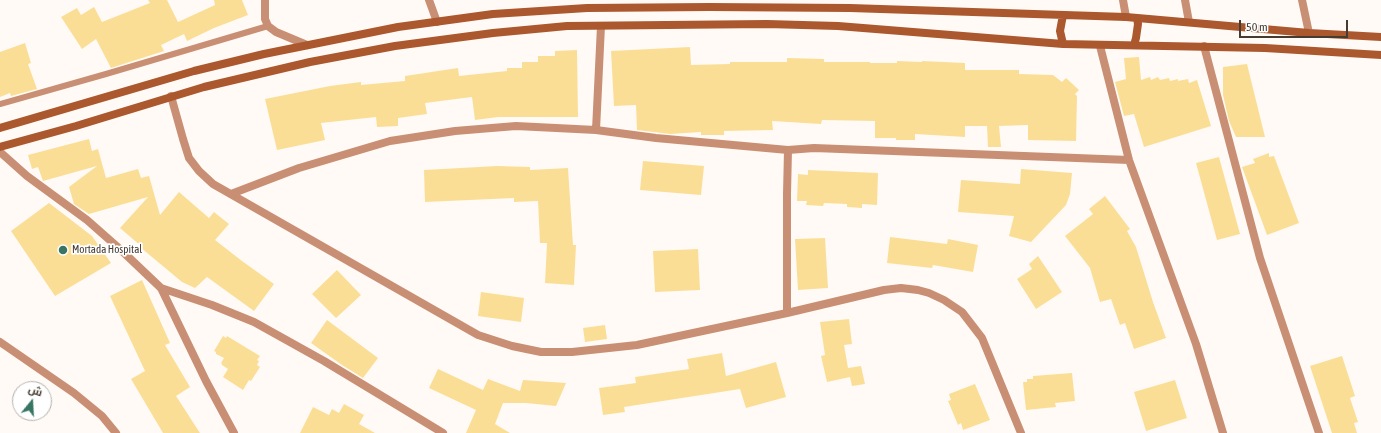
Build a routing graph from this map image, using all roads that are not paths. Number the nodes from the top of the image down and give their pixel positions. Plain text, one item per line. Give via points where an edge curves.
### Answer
1 (264, 0) edge
2 (429, 0) edge
3 (1123, 0) edge
4 (1185, 0) edge
5 (1302, 0) edge
6 (707, 3) edge
7 (1063, 15) junction
8 (1126, 17) junction
9 (1137, 18) junction
10 (437, 22) junction
11 (1189, 22) junction
12 (268, 26) junction
13 (601, 26) junction
14 (1309, 33) junction
15 (1381, 37) edge
16 (1063, 44) junction
17 (307, 45) junction
18 (1134, 45) junction
19 (1100, 46) junction
20 (1204, 46) junction
21 (1381, 55) edge
22 (171, 96) junction
23 (0, 104) edge
24 (0, 128) edge
25 (596, 130) junction
26 (0, 147) edge
27 (788, 150) junction
28 (0, 152) edge
29 (1129, 160) junction
30 (231, 194) junction
31 (161, 288) junction
32 (788, 313) junction
33 (0, 342) edge
34 (116, 433) edge
35 (234, 433) edge
36 (443, 433) edge
37 (1021, 433) edge
38 (1223, 433) edge
39 (1319, 433) edge

1 - 12 street
2 - 10 street
3 - 8 street
4 - 11 street
5 - 14 street
6 - 7 main road
6 - 10 main road via 493,14
7 - 8 main road
7 - 16 main road via 1060,31
8 - 9 main road
9 - 11 main road
9 - 18 main road
10 - 17 main road
11 - 14 main road
12 - 17 street
12 - 23 lane
13 - 16 main road via 838,26
13 - 22 main road via 567,26 493,33 395,46 310,62
13 - 25 street
14 - 15 main road
16 - 19 main road
17 - 24 main road via 194,71
18 - 19 main road
18 - 20 main road
19 - 29 street
20 - 21 main road
20 - 39 street via 1260,258
22 - 26 main road
22 - 30 street via 189,158 198,171 213,184
25 - 27 street
25 - 30 street via 516,126 455,131 390,141 299,168
27 - 29 street via 814,148
27 - 32 street
28 - 31 street via 27,176 87,220
29 - 38 street via 1196,344
30 - 32 street via 478,335 512,346 541,352 572,352 637,345
31 - 35 street via 206,382
31 - 36 street via 254,322 324,360
32 - 37 street via 901,288 929,293 944,300 962,312 982,338
33 - 34 street via 74,393 102,416

